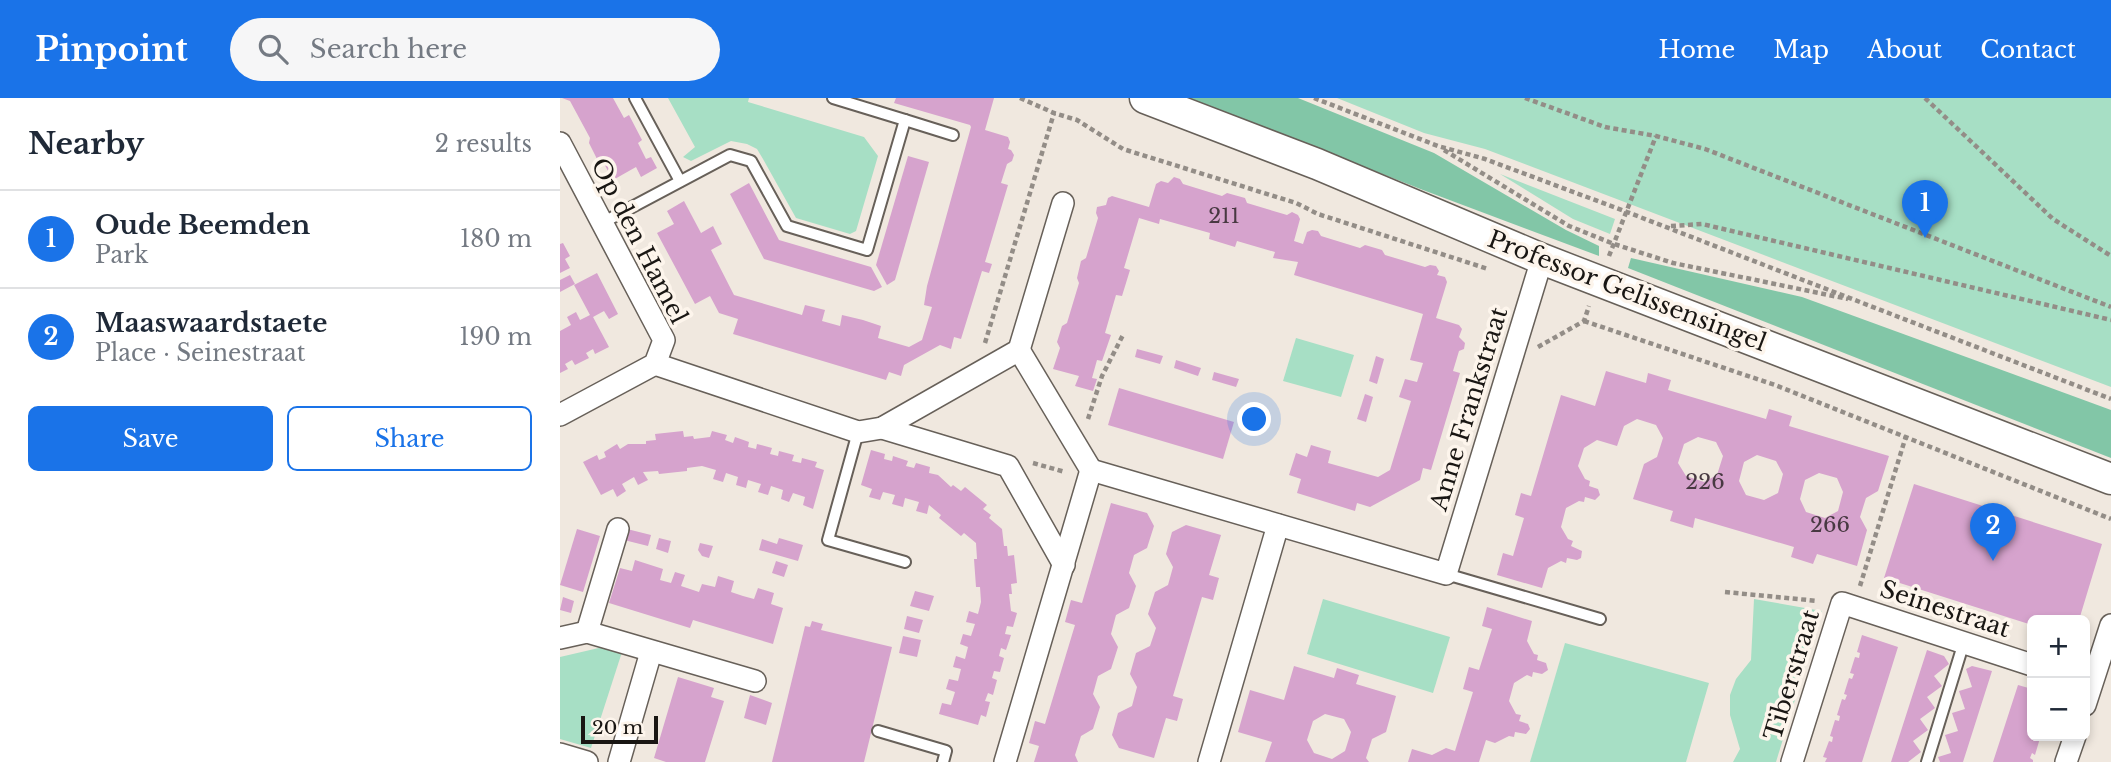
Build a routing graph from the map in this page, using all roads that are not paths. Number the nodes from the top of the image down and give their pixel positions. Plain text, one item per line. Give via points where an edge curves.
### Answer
1 (635, 98) edge
2 (833, 98) edge
3 (1145, 98) edge
4 (905, 120) junction
5 (953, 135) dead end
6 (560, 143) edge
7 (680, 181) junction
8 (1063, 203) dead end
9 (602, 223) junction
10 (1542, 259) junction
11 (1018, 350) junction
12 (655, 364) junction
13 (560, 415) edge
14 (882, 428) junction
15 (858, 432) junction
16 (1090, 474) junction
17 (2111, 479) edge
18 (1279, 525) junction
19 (618, 529) dead end
20 (905, 562) dead end
21 (1063, 565) junction
22 (1446, 574) junction
23 (1848, 605) joint
24 (1600, 620) dead end
25 (2111, 625) edge
26 (587, 632) junction
27 (560, 638) edge
28 (1964, 642) junction
29 (651, 652) junction
30 (2027, 662) edge
31 (755, 681) dead end
32 (2096, 685) edge
33 (878, 731) dead end
34 (2073, 741) edge
35 (560, 754) edge
36 (587, 762) edge
37 (619, 762) edge
38 (943, 762) edge
39 (1005, 762) edge
40 (1209, 762) edge
41 (1793, 762) edge
42 (1927, 762) edge
43 (2066, 762) edge

1 - 7 lane
2 - 4 lane
3 - 10 main road, Professor Gelissensingel
4 - 5 lane
4 - 7 lane via 867,250 787,226 751,161 730,155
6 - 9 street, Op den Hamel
7 - 9 lane
8 - 11 street
9 - 12 street, Op den Hamel via 664,341
10 - 17 main road, Professor Gelissensingel
10 - 22 street, Anne Frankstraat
11 - 14 street
11 - 16 street
12 - 13 street
12 - 15 street
14 - 15 street
14 - 21 street via 1008,466
15 - 20 lane via 828,540
16 - 18 street
16 - 21 street
18 - 22 street
18 - 40 street
19 - 26 street
21 - 39 street
22 - 24 lane
23 - 28 street, Seinestraat
23 - 41 street, Tiberstraat
25 - 32 street
26 - 27 street
26 - 29 street
28 - 30 street, Seinestraat
28 - 42 lane
29 - 31 street
29 - 37 street
33 - 38 lane via 946,751
34 - 43 street
35 - 36 street

